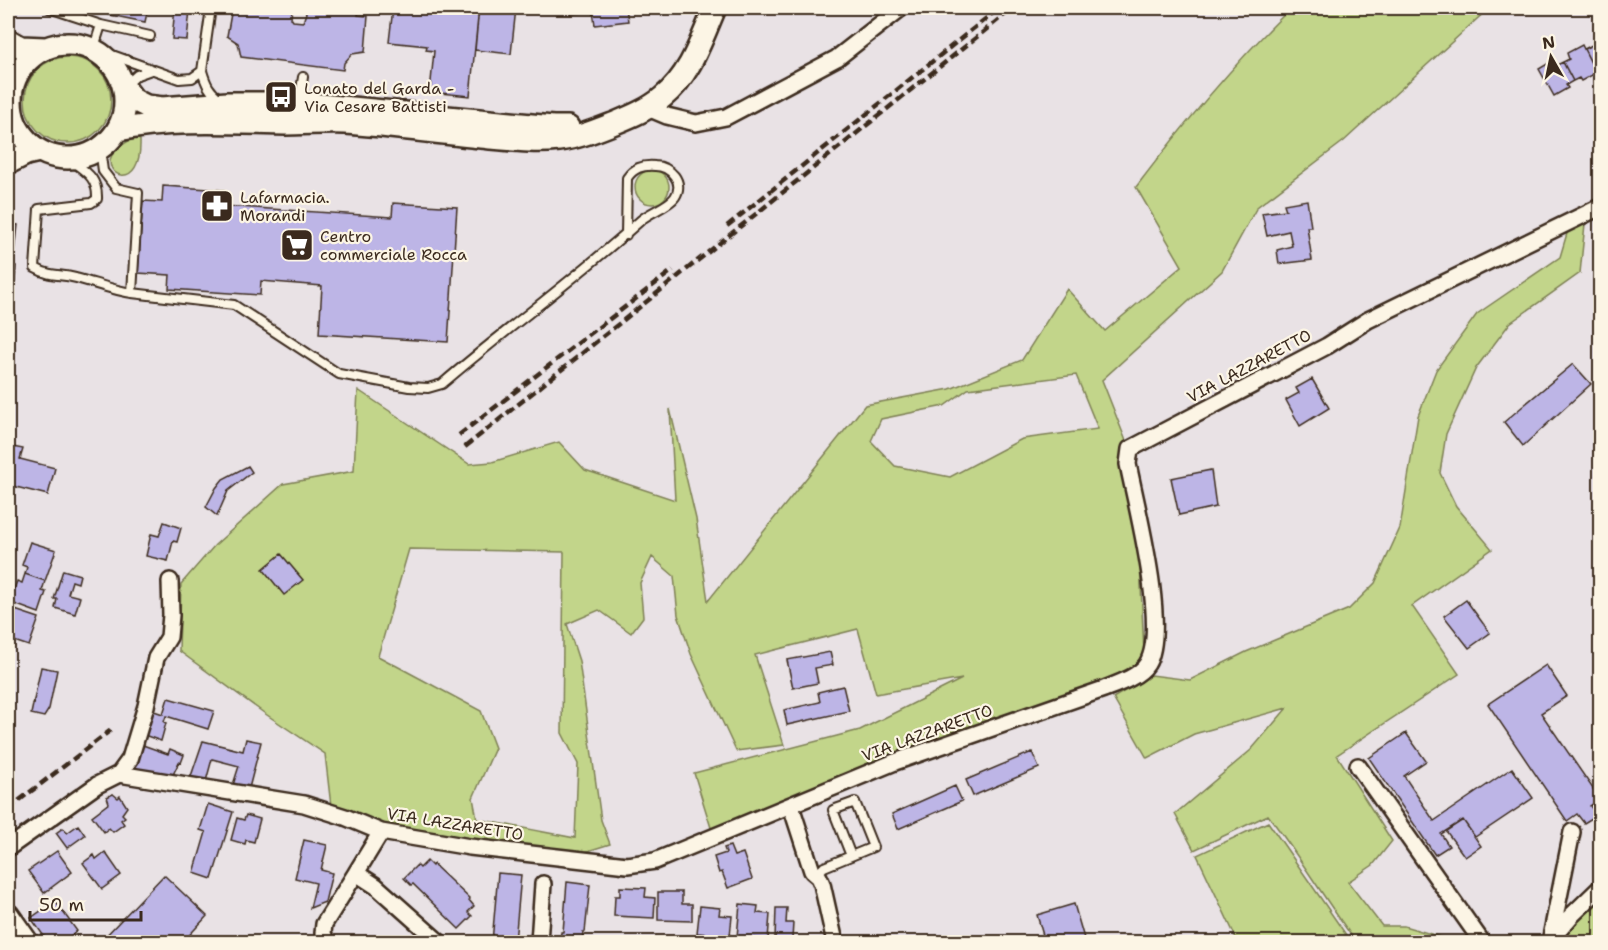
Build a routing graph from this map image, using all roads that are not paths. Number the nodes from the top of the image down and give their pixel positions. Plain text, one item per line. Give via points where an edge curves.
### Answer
1 (49, 8) edge
2 (212, 8) edge
3 (715, 8) edge
4 (901, 8) edge
5 (101, 26) junction
6 (150, 36) dead end
7 (8, 40) edge
8 (45, 48) junction
9 (98, 50) junction
10 (151, 70) junction
11 (202, 71) junction
12 (303, 77) dead end
13 (124, 87) junction
14 (9, 103) edge
15 (648, 108) junction
16 (295, 109) junction
17 (227, 112) junction
18 (270, 115) dead end
19 (625, 119) junction
20 (118, 130) junction
21 (100, 148) junction
22 (39, 151) junction
23 (68, 158) junction
24 (8, 163) edge
25 (1600, 207) edge
26 (626, 235) junction
27 (132, 292) junction
28 (170, 581) dead end
29 (1358, 766) dead end
30 (119, 774) junction
31 (791, 806) junction
32 (381, 832) junction
33 (1572, 832) dead end
34 (8, 848) edge
35 (850, 856) junction
36 (356, 873) junction
37 (819, 877) junction
38 (543, 884) dead end
39 (1600, 888) edge
40 (8, 917) edge
41 (1550, 941) edge
42 (16, 942) edge
43 (27, 942) edge
44 (326, 942) edge
45 (439, 942) edge
46 (539, 942) edge
47 (835, 942) edge
48 (1482, 942) edge

1 - 5 lane
2 - 11 lane
3 - 15 street via 685,74
4 - 15 street via 837,58 726,117 696,123
5 - 6 lane
5 - 9 lane via 96,41
7 - 8 street via 21,47
8 - 9 street via 74,44
8 - 14 street via 21,68
9 - 10 lane
9 - 13 street
10 - 11 lane via 180,79 192,78
10 - 13 lane via 137,75
11 - 17 lane via 206,85
12 - 16 lane
13 - 17 street via 146,106
13 - 20 street via 126,102
14 - 22 street via 20,134
15 - 19 street
16 - 17 street
16 - 19 street via 553,128
17 - 18 lane
17 - 19 street via 538,141 588,134
17 - 20 street
20 - 21 street
21 - 23 street
21 - 27 lane via 103,171 116,188 138,194
22 - 23 street
22 - 24 street
23 - 27 lane via 92,178 97,186 96,199 91,203 39,209 35,268 47,275 74,277
25 - 31 street, VIA LAZZARETTO via 1368,320 1327,346 1130,449 1128,464 1151,588 1154,634 1146,666 1134,675 895,762
26 - 26 lane via 642,218 673,200 678,192 675,175 669,170 648,165 638,167 627,178
26 - 27 lane via 442,384 428,388 339,374 234,305
28 - 30 street via 169,637 156,658 130,759
29 - 48 street
30 - 32 street, VIA LAZZARETTO via 304,804
30 - 34 street via 97,784
31 - 32 street, VIA LAZZARETTO via 655,861 627,865 470,847
31 - 37 street via 812,871
32 - 36 street
33 - 41 street
35 - 35 lane via 873,847 855,802 833,810
35 - 37 lane via 824,867
36 - 44 street via 324,924
36 - 45 street
37 - 47 street
38 - 46 street
39 - 41 street
40 - 42 street
40 - 43 street

